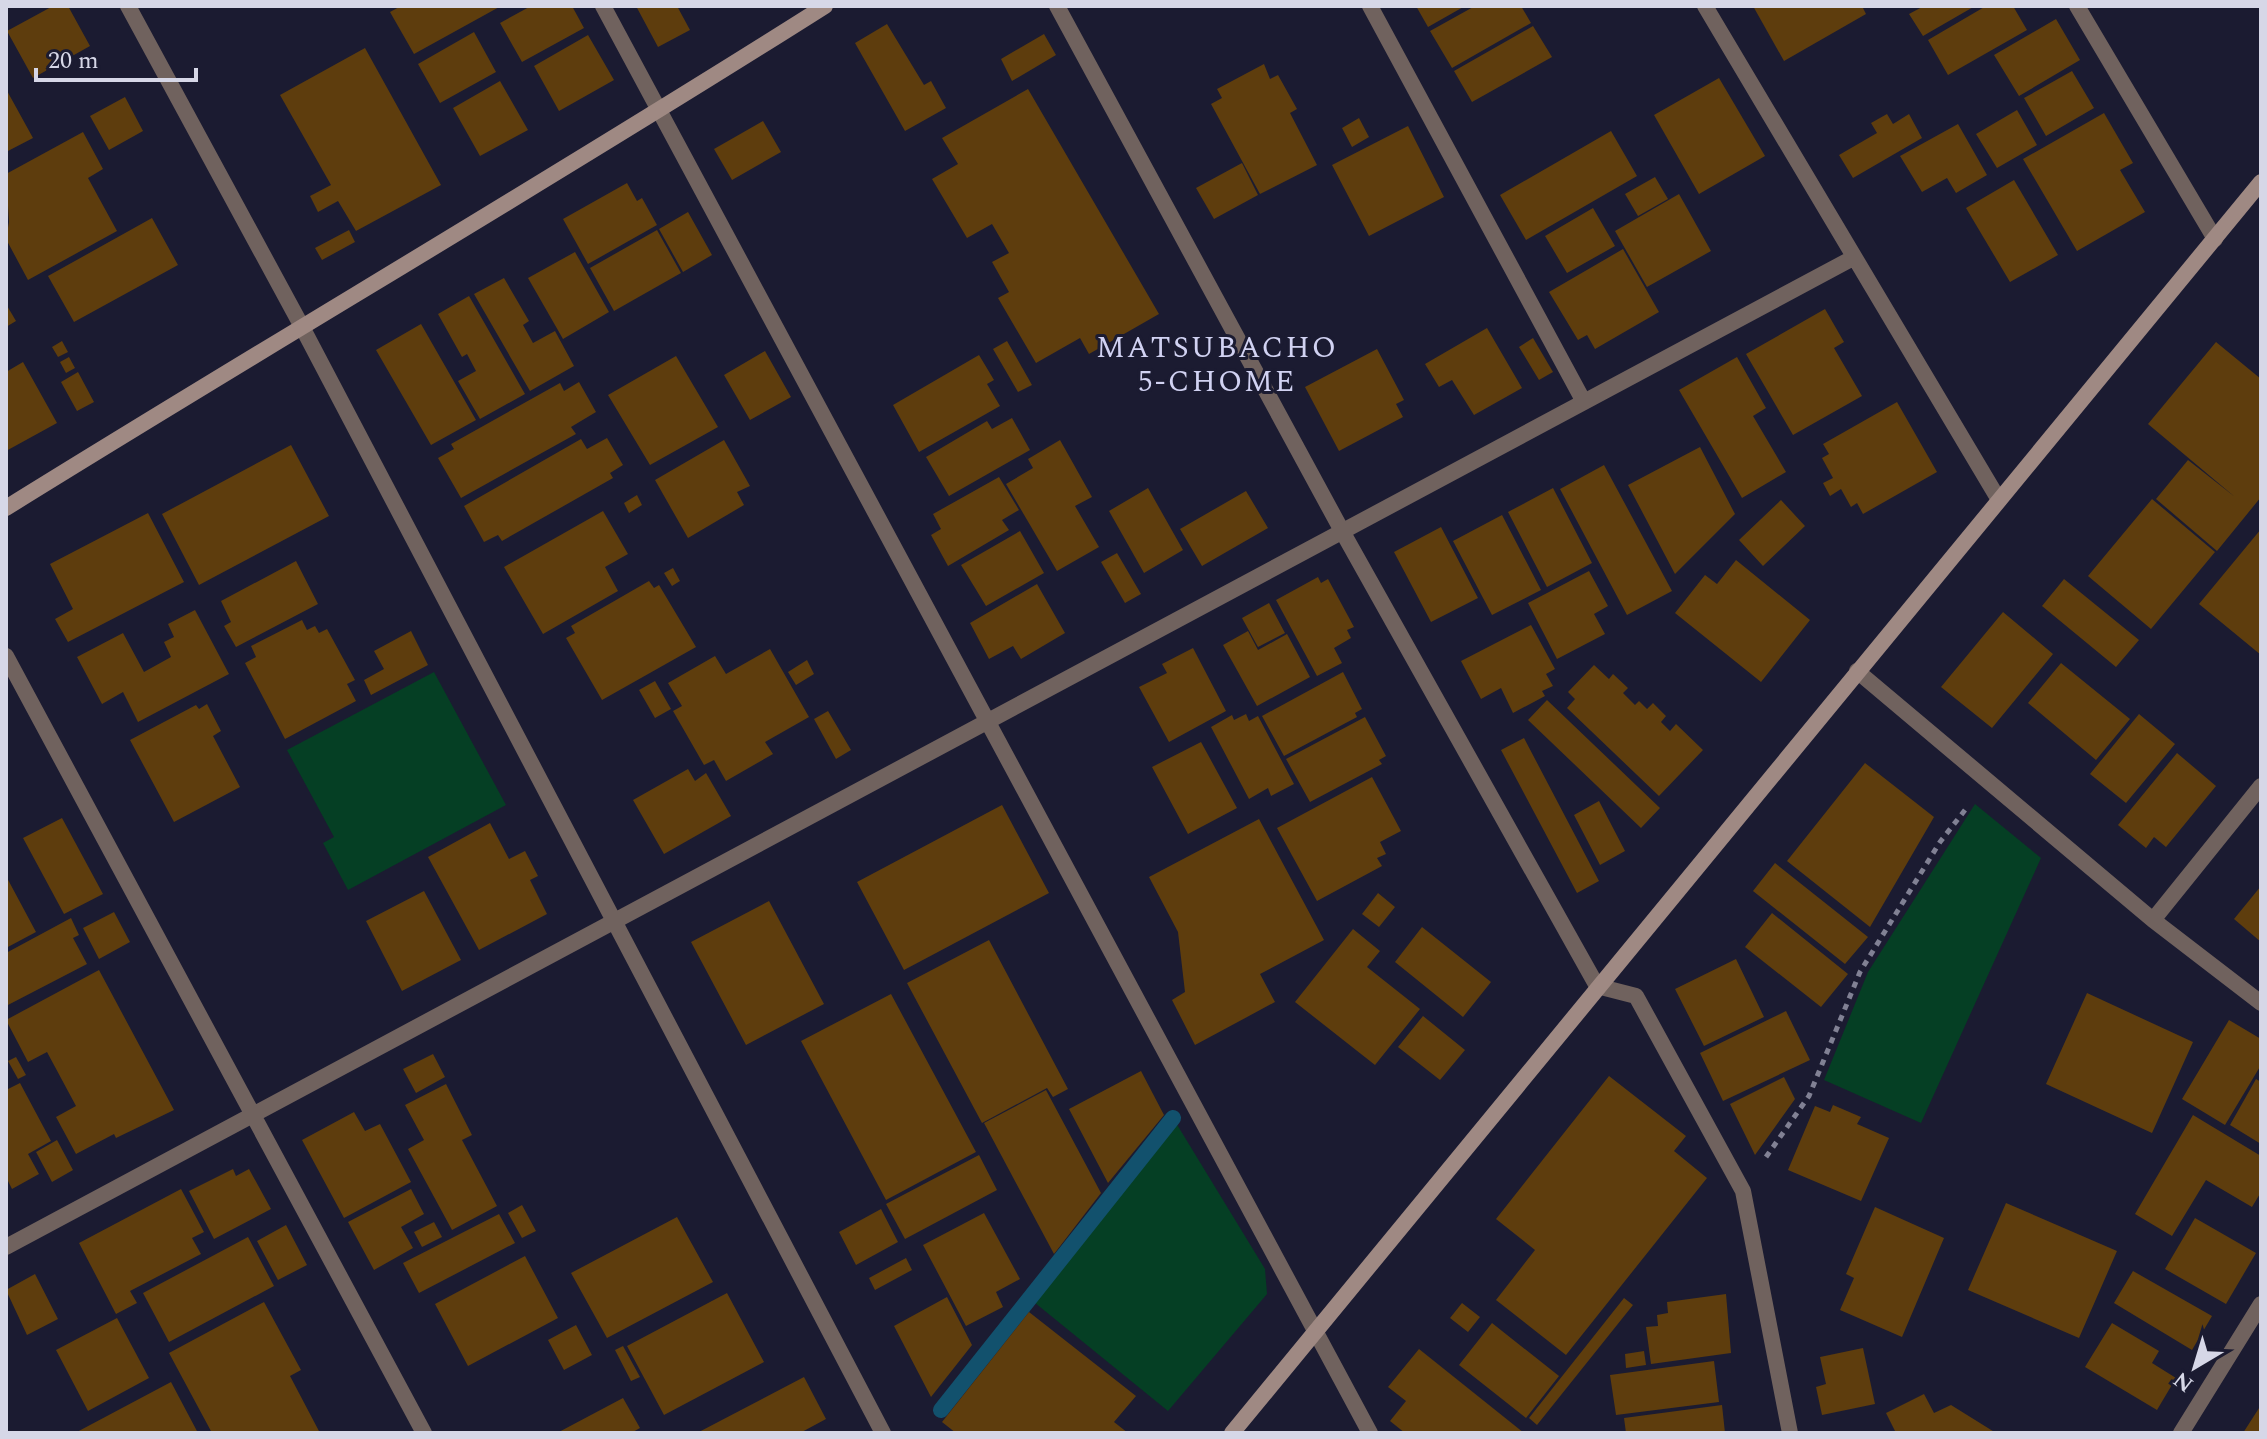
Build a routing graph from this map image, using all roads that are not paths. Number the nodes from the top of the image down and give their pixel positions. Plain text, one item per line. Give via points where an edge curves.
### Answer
1 (128, 6) edge
2 (603, 6) edge
3 (825, 6) edge
4 (1057, 6) edge
5 (1370, 6) edge
6 (1705, 6) edge
7 (2077, 6) edge
8 (660, 111) junction
9 (2261, 182) edge
10 (2215, 239) junction
11 (1853, 258) junction
12 (301, 325) junction
13 (1584, 402) junction
14 (1999, 500) junction
15 (6, 508) edge
16 (1342, 531) junction
17 (6, 656) edge
18 (1857, 671) junction
19 (990, 721) junction
20 (2261, 786) edge
21 (2153, 920) junction
22 (613, 921) junction
23 (1597, 986) junction
24 (2261, 1003) edge
25 (253, 1113) junction
26 (6, 1247) edge
27 (2261, 1304) edge
28 (1316, 1332) junction
29 (424, 1433) edge
30 (883, 1433) edge
31 (1232, 1433) edge
32 (1370, 1433) edge
33 (1790, 1433) edge
34 (2181, 1433) edge

1 - 12 street
2 - 8 street
3 - 8 street
4 - 16 street
5 - 13 street
6 - 11 street
7 - 10 street
8 - 12 street
8 - 19 street
9 - 10 street
10 - 14 street
11 - 13 street
11 - 14 street
12 - 15 street
12 - 22 street
13 - 16 street
14 - 18 street
16 - 19 street
16 - 23 street
17 - 25 street
18 - 21 street
18 - 23 street
19 - 22 street
19 - 28 street
20 - 21 street
21 - 24 street
22 - 25 street
22 - 30 street
23 - 28 street
23 - 33 street via 1636,996 1743,1191
25 - 26 street
25 - 29 street
27 - 34 street
28 - 31 street
28 - 32 street

